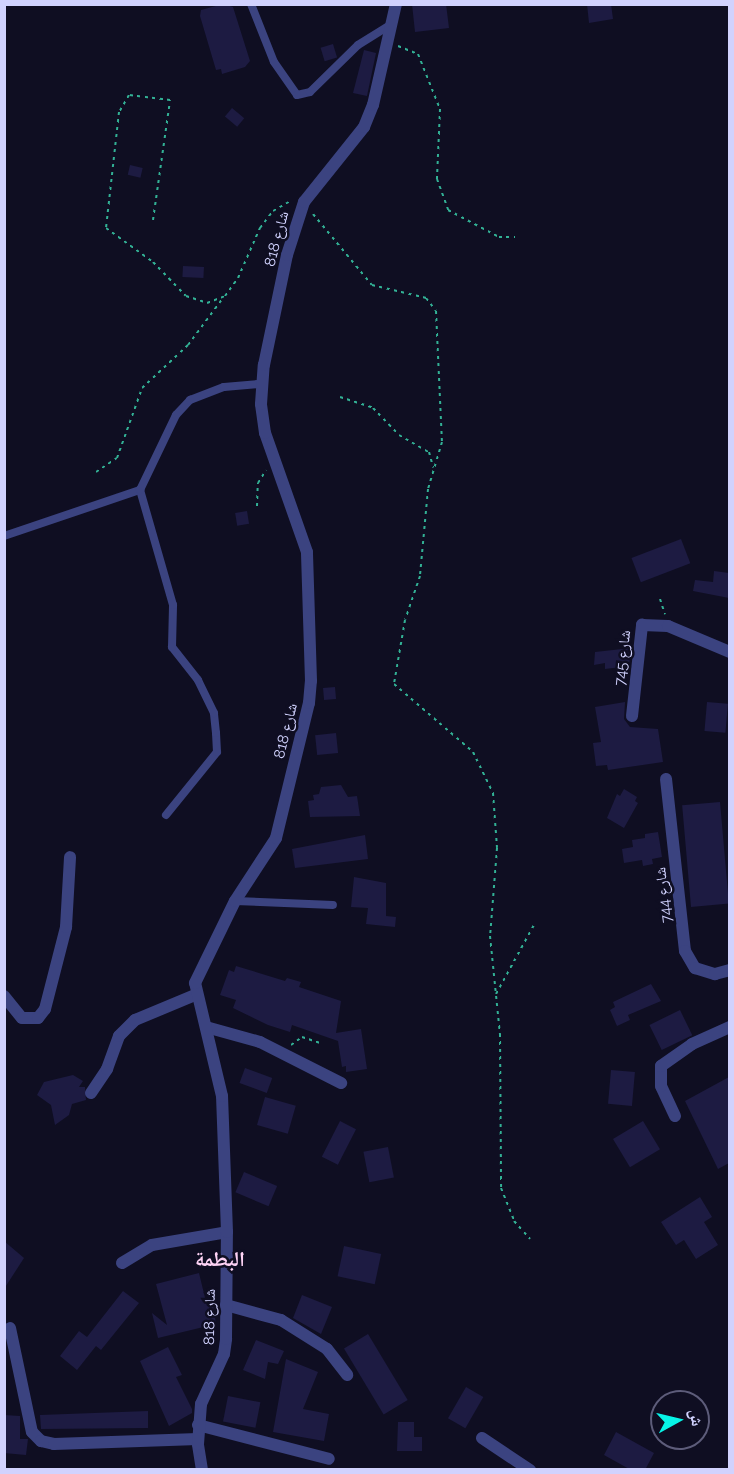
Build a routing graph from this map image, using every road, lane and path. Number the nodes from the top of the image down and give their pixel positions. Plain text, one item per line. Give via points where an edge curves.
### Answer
1 (251, 4) edge
2 (396, 4) edge
3 (392, 24) junction
4 (387, 43) junction
5 (515, 237) dead end
6 (225, 296) dead end
7 (261, 384) junction
8 (340, 397) dead end
9 (272, 460) junction
10 (434, 470) dead end
11 (96, 472) dead end
12 (140, 490) junction
13 (257, 506) dead end
14 (4, 536) edge
15 (405, 620) dead end
16 (729, 652) edge
17 (632, 716) dead end
18 (666, 779) dead end
19 (166, 815) dead end
20 (70, 857) dead end
21 (235, 901) junction
22 (333, 904) dead end
23 (534, 925) dead end
24 (729, 970) edge
25 (195, 994) junction
26 (496, 994) junction
27 (4, 996) edge
28 (729, 1027) edge
29 (206, 1028) junction
30 (321, 1043) dead end
31 (284, 1054) junction
32 (341, 1083) dead end
33 (91, 1093) dead end
34 (675, 1116) dead end
35 (227, 1232) junction
36 (530, 1239) dead end
37 (122, 1263) dead end
38 (226, 1305) junction
39 (10, 1328) dead end
40 (347, 1375) dead end
41 (198, 1425) junction
42 (482, 1438) dead end
43 (198, 1439) junction
44 (329, 1459) dead end
45 (202, 1470) edge
46 (530, 1470) edge

1 - 3 lane via 274,62 297,95 310,92 358,45
2 - 3 street, شارع 818
3 - 4 street, شارع 818
4 - 5 path via 408,47 418,54 440,109 437,179 448,210 499,237
4 - 7 street, شارع 818 via 374,105 364,127 304,201 287,255
6 - 11 path via 188,345 142,388 117,458
7 - 9 street, شارع 818 via 265,433
7 - 12 lane via 224,387 190,400 176,415
8 - 10 path via 373,408 399,435 429,452
9 - 13 path via 258,483
9 - 21 street, شارع 818 via 299,522 307,552 309,703 276,838
12 - 14 lane
12 - 19 lane via 173,605 172,647 198,680 214,713 216,734 217,752
15 - 26 path via 394,684 473,752 493,793 497,848 490,936
16 - 17 street, شارع 745 via 668,626 642,625
18 - 24 street, شارع 744 via 685,951 695,968 715,974
20 - 27 street via 66,927 45,1009 38,1018 22,1018
21 - 22 lane
21 - 25 street, شارع 818 via 195,983
23 - 26 path
25 - 29 street, شارع 818
25 - 33 street via 135,1020 119,1036 107,1069
26 - 36 path via 501,1188 514,1221
28 - 34 street via 692,1044 661,1066 661,1086
29 - 31 street via 251,1038
29 - 35 street, شارع 818 via 222,1096
30 - 31 path via 302,1037
31 - 32 street
35 - 37 street via 152,1245
35 - 38 street, شارع 818
38 - 40 street via 281,1320 327,1349
38 - 41 street, شارع 818 via 224,1354 206,1388
39 - 43 street via 32,1432 40,1441 54,1444
41 - 43 street, شارع 818
41 - 44 street
42 - 46 street
43 - 45 street, شارع 818

